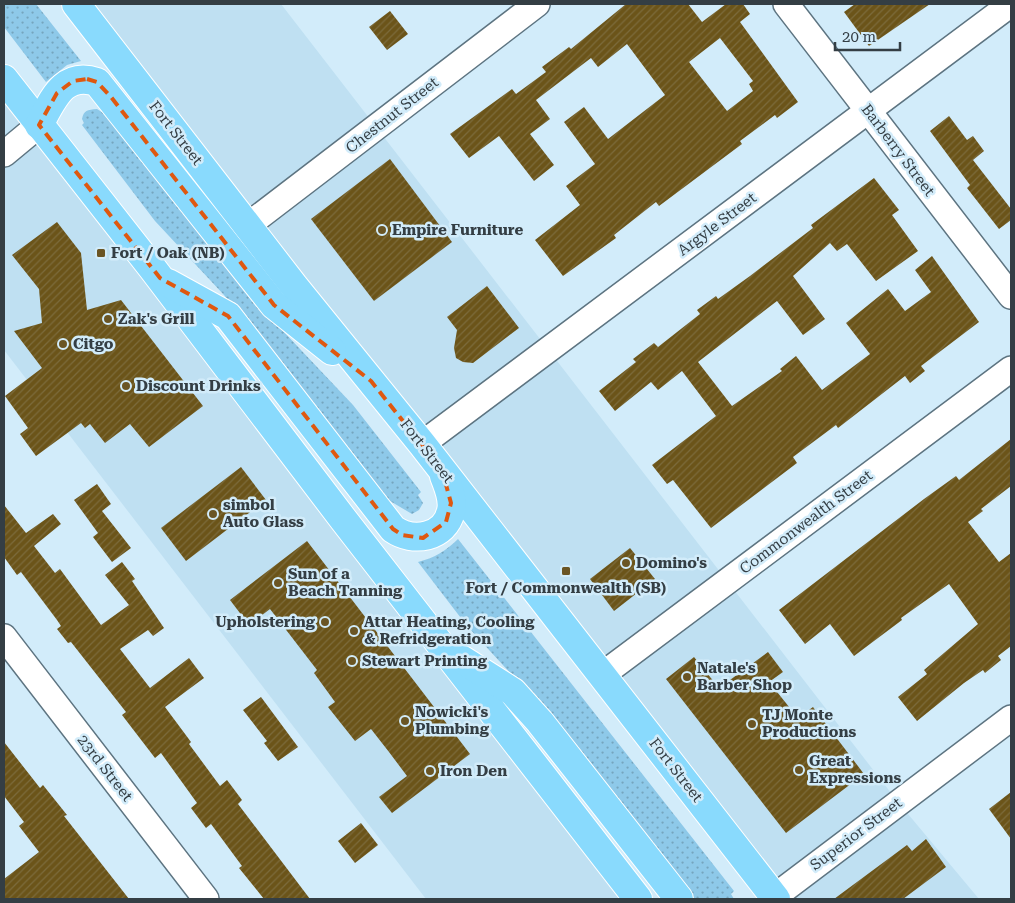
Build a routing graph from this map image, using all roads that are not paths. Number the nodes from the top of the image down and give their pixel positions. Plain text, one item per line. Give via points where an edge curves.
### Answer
1 (76, 4) edge
2 (537, 4) edge
3 (786, 4) edge
4 (1011, 4) edge
5 (4, 79) edge
6 (869, 111) junction
7 (39, 125) junction
8 (4, 154) edge
9 (247, 226) junction
10 (160, 278) junction
11 (1011, 296) edge
12 (1011, 369) edge
13 (371, 381) junction
14 (422, 444) junction
15 (442, 470) junction
16 (4, 637) edge
17 (445, 649) junction
18 (602, 675) junction
19 (1011, 718) edge
20 (774, 898) edge
21 (206, 899) edge
22 (638, 899) edge
23 (679, 899) edge

1 - 9 main road, Fort Street
2 - 9 street, Chestnut Street
3 - 6 street, Barberry Street
4 - 6 street, Argyle Street
5 - 7 main road
6 - 11 street, Barberry Street
6 - 14 street, Argyle Street
7 - 8 street
7 - 10 main road
7 - 13 main road via 56,93 73,80 97,82 274,305
9 - 13 main road, Fort Street
10 - 15 main road via 228,316 398,532 412,538 423,538 446,522 452,503
10 - 17 main road
12 - 18 street, Commonwealth Street
13 - 14 main road, Fort Street
14 - 15 main road, Fort Street
15 - 18 main road, Fort Street
16 - 21 street, 23rd Street
17 - 22 main road
17 - 23 main road via 514,692
18 - 20 main road, Fort Street
19 - 20 street, Superior Street

